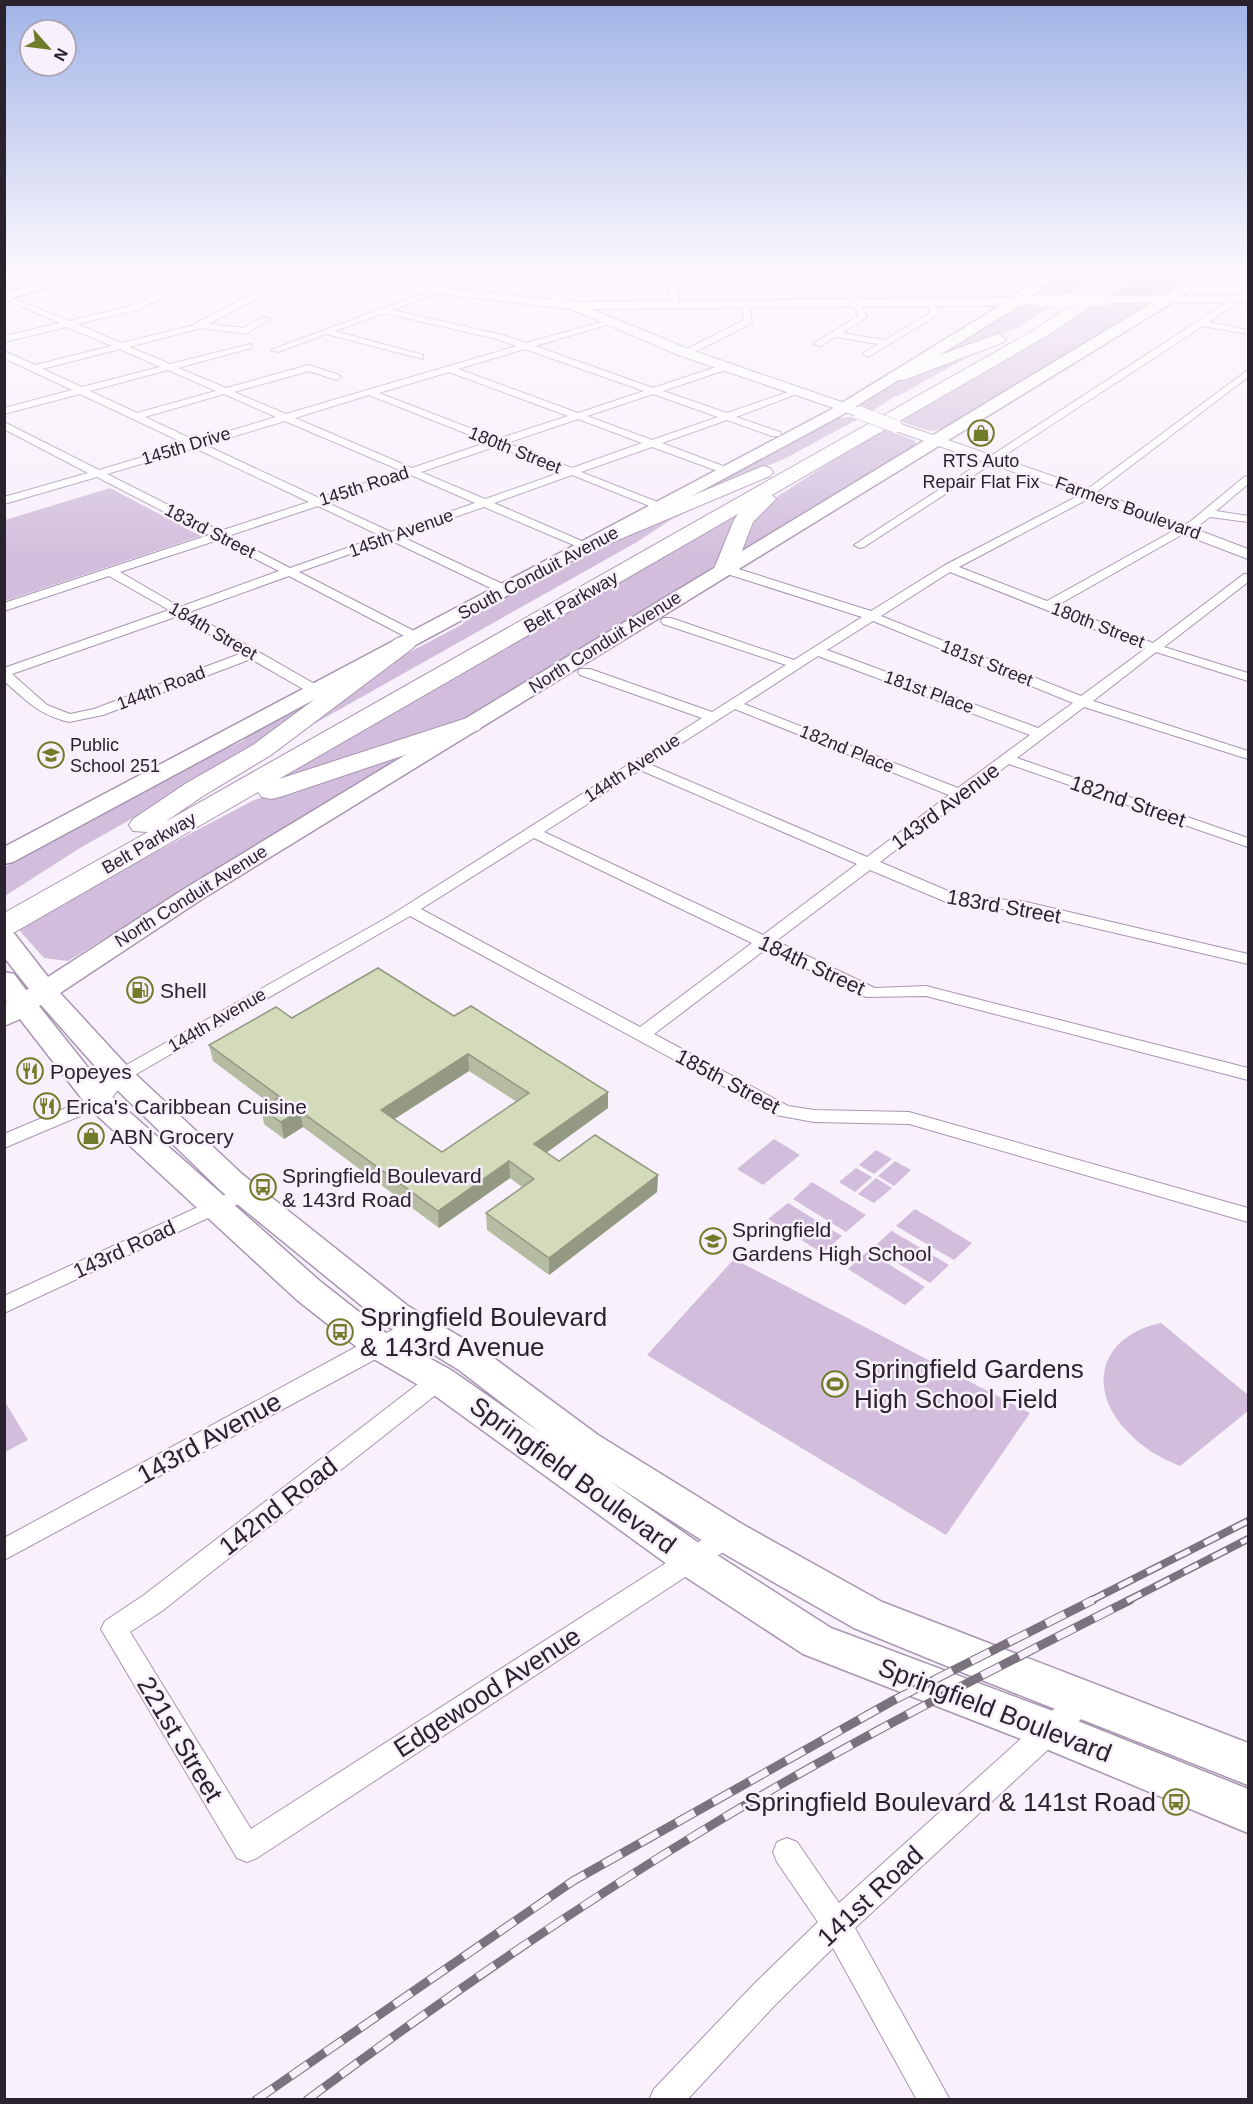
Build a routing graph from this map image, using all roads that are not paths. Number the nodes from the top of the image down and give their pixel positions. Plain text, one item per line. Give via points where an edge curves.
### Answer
1 (37, 367) edge
2 (170, 367) joint
3 (456, 367) edge
4 (585, 367) edge
5 (725, 367) joint
6 (912, 367) edge
7 (921, 367) edge
8 (959, 367) edge
9 (980, 367) edge
10 (1056, 367) edge
11 (1134, 367) edge
12 (34, 368) joint
13 (450, 369) junction
14 (1248, 373) edge
15 (898, 376) junction
16 (336, 377) dead end
17 (81, 391) junction
18 (226, 391) junction
19 (652, 391) junction
20 (369, 392) junction
21 (797, 392) junction
22 (4, 411) edge
23 (852, 411) junction
24 (136, 416) junction
25 (577, 416) junction
26 (285, 417) junction
27 (727, 417) junction
28 (4, 425) edge
29 (776, 434) dead end
30 (936, 440) junction
31 (497, 442) junction
32 (195, 444) junction
33 (651, 444) junction
34 (834, 451) junction
35 (807, 454) junction
36 (993, 460) junction
37 (410, 471) junction
38 (727, 471) junction
39 (571, 472) junction
40 (97, 473) junction
41 (1248, 478) edge
42 (1088, 493) junction
43 (4, 501) edge
44 (317, 502) junction
45 (484, 503) junction
46 (661, 507) junction
47 (1208, 513) junction
48 (1248, 519) edge
49 (1184, 529) junction
50 (218, 535) junction
51 (392, 536) junction
52 (860, 545) dead end
53 (587, 547) junction
54 (1248, 554) edge
55 (949, 567) junction
56 (725, 569) junction
57 (111, 572) junction
58 (289, 572) junction
59 (1248, 577) edge
60 (505, 590) junction
61 (1048, 606) junction
62 (4, 607) edge
63 (179, 612) junction
64 (872, 616) junction
65 (667, 621) dead end
66 (410, 640) junction
67 (1155, 648) junction
68 (817, 651) junction
69 (252, 654) junction
70 (794, 664) junction
71 (585, 672) dead end
72 (4, 673) edge
73 (1248, 676) edge
74 (315, 690) junction
75 (1083, 702) junction
76 (733, 704) junction
77 (712, 717) junction
78 (470, 725) junction
79 (1041, 734) junction
80 (1248, 755) edge
81 (1007, 759) junction
82 (637, 764) junction
83 (960, 794) junction
84 (533, 832) junction
85 (1248, 843) edge
86 (128, 846) junction
87 (4, 857) edge
88 (868, 864) junction
89 (4, 905) edge
90 (409, 909) junction
91 (4, 926) edge
92 (763, 942) junction
93 (12, 946) edge
94 (1248, 959) edge
95 (19, 997) edge
96 (642, 1034) junction
97 (1248, 1074) edge
98 (110, 1089) junction
99 (4, 1142) edge
100 (230, 1200) junction
101 (1248, 1215) edge
102 (4, 1305) edge
103 (414, 1328) junction
104 (379, 1346) junction
105 (439, 1380) junction
106 (728, 1536) junction
107 (4, 1550) edge
108 (692, 1560) junction
109 (114, 1629) joint
110 (1083, 1700) junction
111 (1050, 1730) junction
112 (1248, 1764) edge
113 (1248, 1811) edge
114 (247, 1848) joint
115 (787, 1852) dead end
116 (837, 1925) junction
117 (665, 2100) edge
118 (934, 2100) edge

1 - 12 street
2 - 17 street
2 - 18 street
3 - 13 street, 145th Drive
4 - 19 street
5 - 19 street, 145th Road
5 - 21 main road, Farmers Boulevard
6 - 15 main road, South Conduit Avenue
7 - 15 highway
8 - 35 highway, Belt Parkway
9 - 34 highway, Belt Parkway
10 - 30 main road, North Conduit Avenue
11 - 36 street
12 - 17 street
13 - 20 street, 145th Drive
13 - 25 street
14 - 42 street, 144th Avenue
15 - 23 main road, South Conduit Avenue
16 - 18 street via 309,368
17 - 22 street
17 - 24 street
18 - 24 street
18 - 26 street
19 - 25 street, 145th Road
19 - 27 street
20 - 26 street, 145th Drive
20 - 31 street, 180th Street
21 - 23 main road, Farmers Boulevard
21 - 27 street, 145th Avenue
23 - 30 main road, Farmers Boulevard, bridge
23 - 38 main road, South Conduit Avenue
24 - 32 street
25 - 31 street, 145th Road
25 - 33 street
26 - 32 street, 145th Drive
26 - 37 street
27 - 29 street
27 - 33 street, 145th Avenue
28 - 40 street, 183rd Street
30 - 36 main road, Farmers Boulevard
30 - 56 main road, North Conduit Avenue
31 - 37 street, 145th Road
31 - 39 street, 180th Street
32 - 40 street, 145th Drive
32 - 44 street
33 - 38 street
33 - 39 street, 145th Avenue
34 - 56 highway via 748,515
34 - 86 highway, Belt Parkway
35 - 53 highway
35 - 86 highway, Belt Parkway
36 - 42 main road, Farmers Boulevard
36 - 52 street
37 - 44 street, 145th Road
37 - 45 street
38 - 46 main road, South Conduit Avenue
39 - 45 street, 145th Avenue
39 - 46 street, 180th Street
40 - 43 street, 145th Drive
40 - 50 street, 183rd Street
41 - 47 street
42 - 49 main road, Farmers Boulevard
42 - 55 street, 144th Avenue
44 - 50 street, 145th Road
44 - 51 street
45 - 51 street, 145th Avenue
45 - 53 street
46 - 53 main road, South Conduit Avenue
47 - 48 street
47 - 49 street
49 - 54 main road, Farmers Boulevard
49 - 61 street
50 - 57 street, 145th Road
50 - 58 street, 183rd Street
51 - 58 street, 145th Avenue
51 - 60 street
53 - 60 main road, South Conduit Avenue
55 - 61 street, 180th Street
55 - 64 street, 144th Avenue
56 - 64 street, 181st Street
56 - 78 main road, North Conduit Avenue
57 - 62 street, 145th Road
57 - 63 street, 184th Street
58 - 63 street, 145th Avenue
58 - 66 street, 183rd Street
59 - 67 street, 143rd Avenue
60 - 66 main road, South Conduit Avenue
61 - 67 street, 180th Street
63 - 69 street, 184th Street
63 - 72 street, 145th Avenue
64 - 68 street, 144th Avenue
64 - 75 street, 181st Street
65 - 70 street
66 - 74 main road, South Conduit Avenue
66 - 86 highway via 262,750 194,790
67 - 73 street, 180th Street
67 - 75 street, 143rd Avenue
68 - 70 street, 144th Avenue
68 - 79 street, 181st Place
69 - 72 street, 144th Road via 98,712 69,718 42,708
69 - 74 street, 184th Street
70 - 76 street, 144th Avenue
71 - 77 street
74 - 87 main road, South Conduit Avenue
75 - 79 street, 143rd Avenue
75 - 80 street, 181st Street
76 - 77 street, 144th Avenue
76 - 83 street, 182nd Place
77 - 82 street, 144th Avenue
78 - 86 highway via 262,794
78 - 95 main road, North Conduit Avenue
79 - 81 street, 143rd Avenue
81 - 83 street, 143rd Avenue
81 - 85 street, 182nd Street
82 - 84 street, 144th Avenue
82 - 88 street, 183rd Street
83 - 88 street, 143rd Avenue
84 - 90 street, 144th Avenue
84 - 92 street, 184th Street
86 - 89 highway, Belt Parkway
86 - 91 highway, Belt Parkway
88 - 92 street, 143rd Avenue
88 - 94 street, 183rd Street via 957,901 1022,906
90 - 96 street, 185th Street
90 - 98 street, 144th Avenue
92 - 96 street, 143rd Avenue
92 - 97 street, 184th Street via 872,993 926,992
93 - 95 main road, Springfield Boulevard
95 - 98 main road, Springfield Boulevard
96 - 101 street, 185th Street via 783,1112 815,1117 909,1118
98 - 99 street, 144th Avenue
98 - 100 main road, Springfield Boulevard
100 - 102 street, 143rd Road
100 - 103 main road, Springfield Boulevard
100 - 104 main road, Springfield Boulevard via 309,1291
103 - 104 street, 143rd Avenue
103 - 106 main road, Springfield Boulevard via 471,1359 585,1446
104 - 105 main road, Springfield Boulevard
104 - 107 street, 143rd Avenue
105 - 108 main road, Springfield Boulevard
105 - 109 street, 142nd Road via 153,1603
106 - 108 street, Edgewood Avenue
106 - 110 main road, Springfield Boulevard via 868,1615
108 - 111 main road, Springfield Boulevard via 817,1641
108 - 114 street, Edgewood Avenue
109 - 114 street, 221st Street
110 - 111 street, 141st Road
110 - 112 main road, Springfield Boulevard
111 - 113 main road, Springfield Boulevard
111 - 116 street, 141st Road
115 - 116 street
116 - 117 street, 141st Road via 709,2050
116 - 118 street

